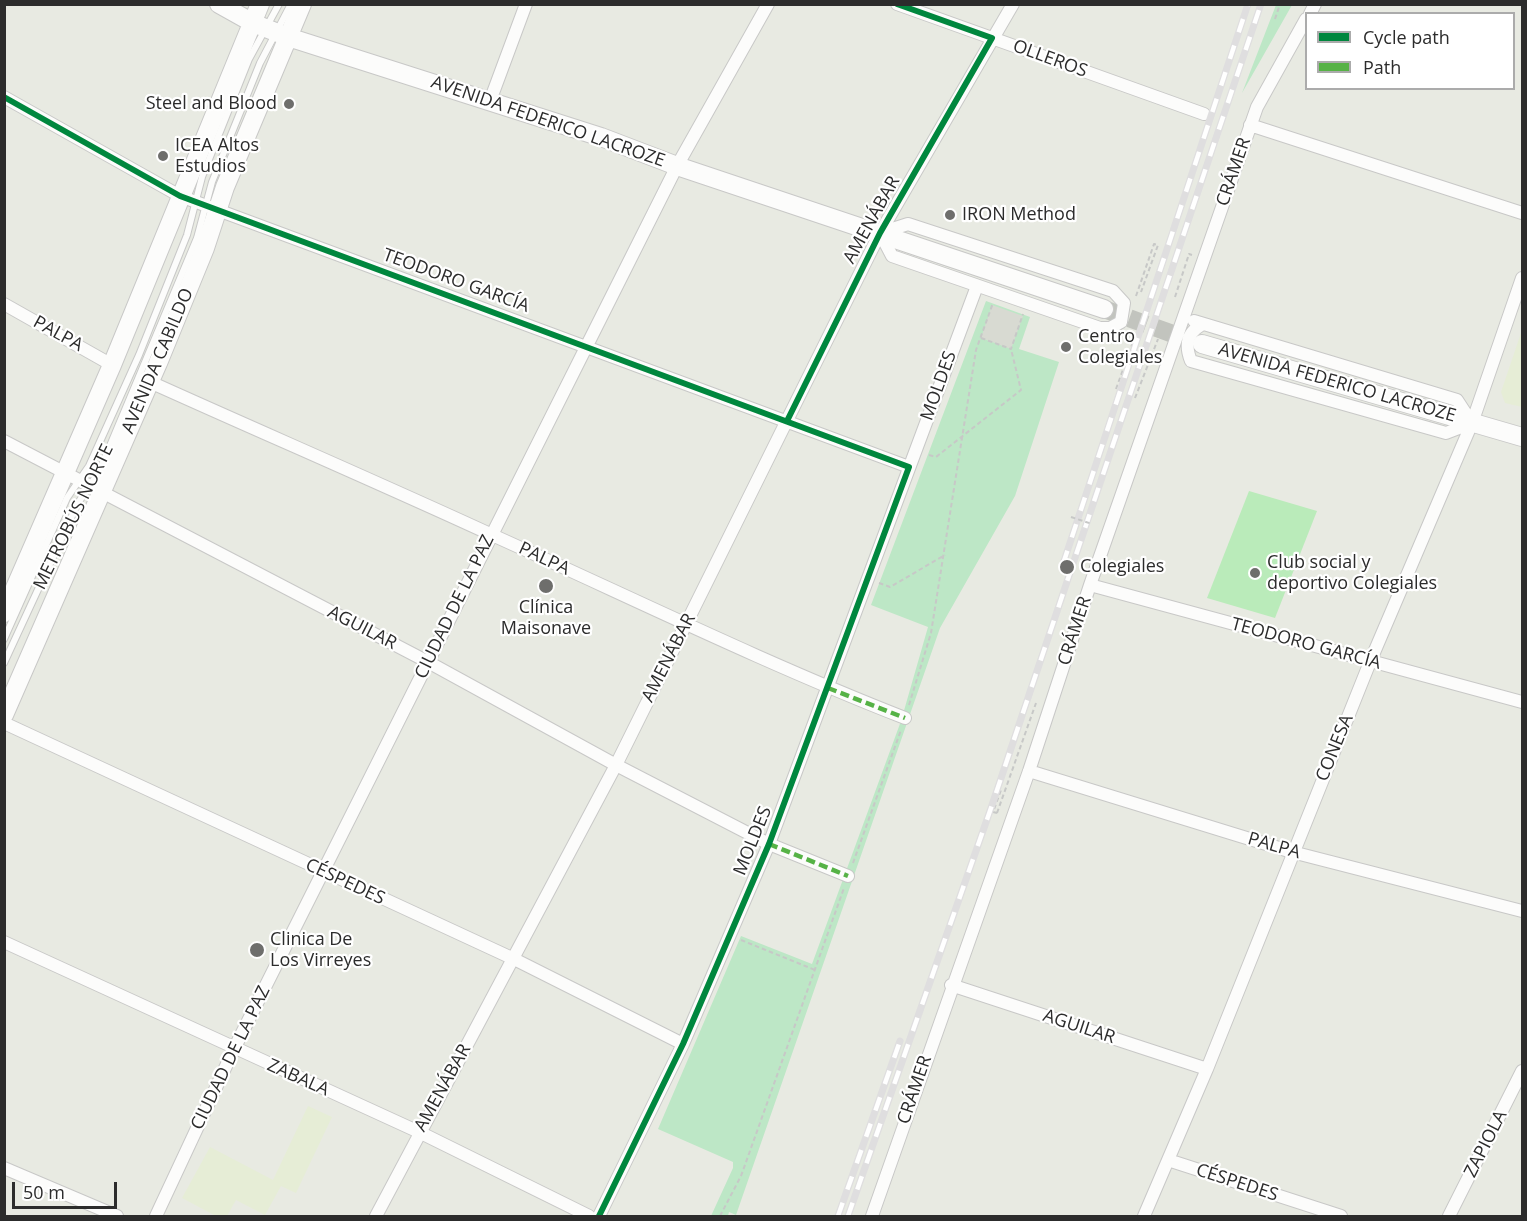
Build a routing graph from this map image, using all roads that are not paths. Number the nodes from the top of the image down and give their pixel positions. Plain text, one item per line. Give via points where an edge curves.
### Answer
1 (219, 4) edge
2 (260, 4) edge
3 (279, 4) edge
4 (291, 4) edge
5 (302, 4) edge
6 (526, 4) edge
7 (768, 4) edge
8 (897, 4) edge
9 (1013, 4) edge
10 (1305, 22) edge
11 (271, 30) junction
12 (992, 39) junction
13 (4, 96) edge
14 (490, 101) junction
15 (1203, 114) dead end
16 (1250, 125) junction
17 (677, 166) junction
18 (200, 202) junction
19 (1522, 213) edge
20 (880, 233) junction
21 (1522, 278) edge
22 (977, 286) junction
23 (4, 304) edge
24 (1104, 309) tunnel mouth
25 (1186, 313) junction
26 (1201, 325) junction
27 (1202, 344) tunnel mouth
28 (586, 346) junction
29 (112, 365) junction
30 (150, 382) junction
31 (787, 421) junction
32 (1472, 423) junction
33 (1522, 437) edge
34 (4, 441) edge
35 (909, 467) junction
36 (83, 484) junction
37 (491, 534) junction
38 (1090, 585) junction
39 (4, 613) edge
40 (685, 625) junction
41 (4, 639) edge
42 (428, 662) junction
43 (1370, 662) junction
44 (4, 663) edge
45 (828, 688) junction
46 (1522, 702) edge
47 (4, 715) edge
48 (905, 718) road end
49 (4, 723) edge
50 (615, 765) junction
51 (1029, 771) junction
52 (769, 844) junction
53 (1292, 852) junction
54 (323, 872) junction
55 (848, 876) road end
56 (1522, 911) edge
57 (4, 942) edge
58 (514, 959) junction
59 (951, 986) junction
60 (683, 1044) junction
61 (234, 1049) junction
62 (1207, 1069) junction
63 (1522, 1071) edge
64 (419, 1132) junction
65 (1168, 1160) junction
66 (4, 1168) edge
67 (117, 1216) edge
68 (156, 1216) edge
69 (376, 1216) edge
70 (589, 1216) edge
71 (599, 1216) edge
72 (872, 1216) edge
73 (1144, 1216) edge
74 (1341, 1216) edge
75 (1449, 1216) edge

1 - 11 main road, AVENIDA FEDERICO LACROZE
2 - 11 main road, AVENIDA CABILDO
3 - 11 lane, METROBÚS NORTE
4 - 11 lane, METROBÚS NORTE
5 - 11 main road, AVENIDA CABILDO
6 - 14 street
7 - 17 street, CIUDAD DE LA PAZ
8 - 12 street, OLLEROS
9 - 12 street, AMENÁBAR
10 - 16 street, CRÁMER
11 - 14 main road, AVENIDA FEDERICO LACROZE
11 - 18 main road, AVENIDA CABILDO
11 - 18 lane, METROBÚS NORTE via 212,182
11 - 18 main road, AVENIDA CABILDO via 225,187
12 - 15 street, OLLEROS
12 - 20 street, AMENÁBAR
13 - 18 street, TEODORO GARCÍA
14 - 17 main road, AVENIDA FEDERICO LACROZE
16 - 19 street
16 - 25 street, CRÁMER
17 - 20 main road, AVENIDA FEDERICO LACROZE
17 - 28 street, CIUDAD DE LA PAZ
18 - 28 street, TEODORO GARCÍA
18 - 29 main road, AVENIDA CABILDO
18 - 30 main road, AVENIDA CABILDO via 205,248
18 - 36 lane, METROBÚS NORTE
18 - 36 lane, METROBÚS NORTE via 196,238 145,365 99,472
20 - 22 street via 892,256
20 - 22 street via 908,224 1090,283 1120,296 1124,313 1118,326 1100,328
20 - 24 main road, AVENIDA FEDERICO LACROZE
20 - 31 street, AMENÁBAR
21 - 32 street, CONESA
22 - 35 street, MOLDES
23 - 29 street, PALPA
25 - 26 street, AVENIDA FEDERICO LACROZE
25 - 38 street, CRÁMER
26 - 32 street, AVENIDA FEDERICO LACROZE via 1457,400
26 - 32 street, AVENIDA FEDERICO LACROZE via 1188,339 1191,361 1446,433
27 - 32 main road, AVENIDA FEDERICO LACROZE
28 - 31 street, TEODORO GARCÍA
28 - 37 street, CIUDAD DE LA PAZ
29 - 36 main road, AVENIDA CABILDO
30 - 36 main road, AVENIDA CABILDO
30 - 37 street, PALPA
31 - 35 street, TEODORO GARCÍA
31 - 40 street, AMENÁBAR
32 - 33 main road, AVENIDA FEDERICO LACROZE
32 - 43 street, CONESA
34 - 36 street, AGUILAR
35 - 45 street, MOLDES
36 - 39 main road, AVENIDA CABILDO
36 - 41 lane, METROBÚS NORTE via 67,498
36 - 42 street, AGUILAR
36 - 44 lane, METROBÚS NORTE via 78,503
36 - 47 main road, AVENIDA CABILDO
37 - 40 street, PALPA
37 - 42 street, CIUDAD DE LA PAZ
38 - 43 street, TEODORO GARCÍA
38 - 51 street, CRÁMER
40 - 45 street, PALPA
40 - 50 street, AMENÁBAR
42 - 50 street, AGUILAR
42 - 54 street, CIUDAD DE LA PAZ
43 - 46 street, TEODORO GARCÍA
43 - 53 street, CONESA
45 - 48 street, PALPA
45 - 52 street, MOLDES
49 - 54 street, CÉSPEDES
50 - 52 street, AGUILAR
50 - 58 street, AMENÁBAR
51 - 53 street, PALPA
51 - 59 street, CRÁMER
52 - 55 street, AGUILAR
52 - 60 street, MOLDES
53 - 56 street, PALPA
53 - 62 street, CONESA
54 - 58 street, CÉSPEDES
54 - 61 street, CIUDAD DE LA PAZ
57 - 61 street, ZABALA
58 - 60 street, CÉSPEDES
58 - 64 street, AMENÁBAR
59 - 62 street, AGUILAR
59 - 72 street, CRÁMER
60 - 71 street, MOLDES
61 - 64 street, ZABALA
61 - 68 street, CIUDAD DE LA PAZ
62 - 65 street, CONESA
63 - 75 street, ZAPIOLA
64 - 69 street, AMENÁBAR
64 - 70 street, ZABALA
65 - 73 street, CONESA
65 - 74 street, CÉSPEDES
66 - 67 street

